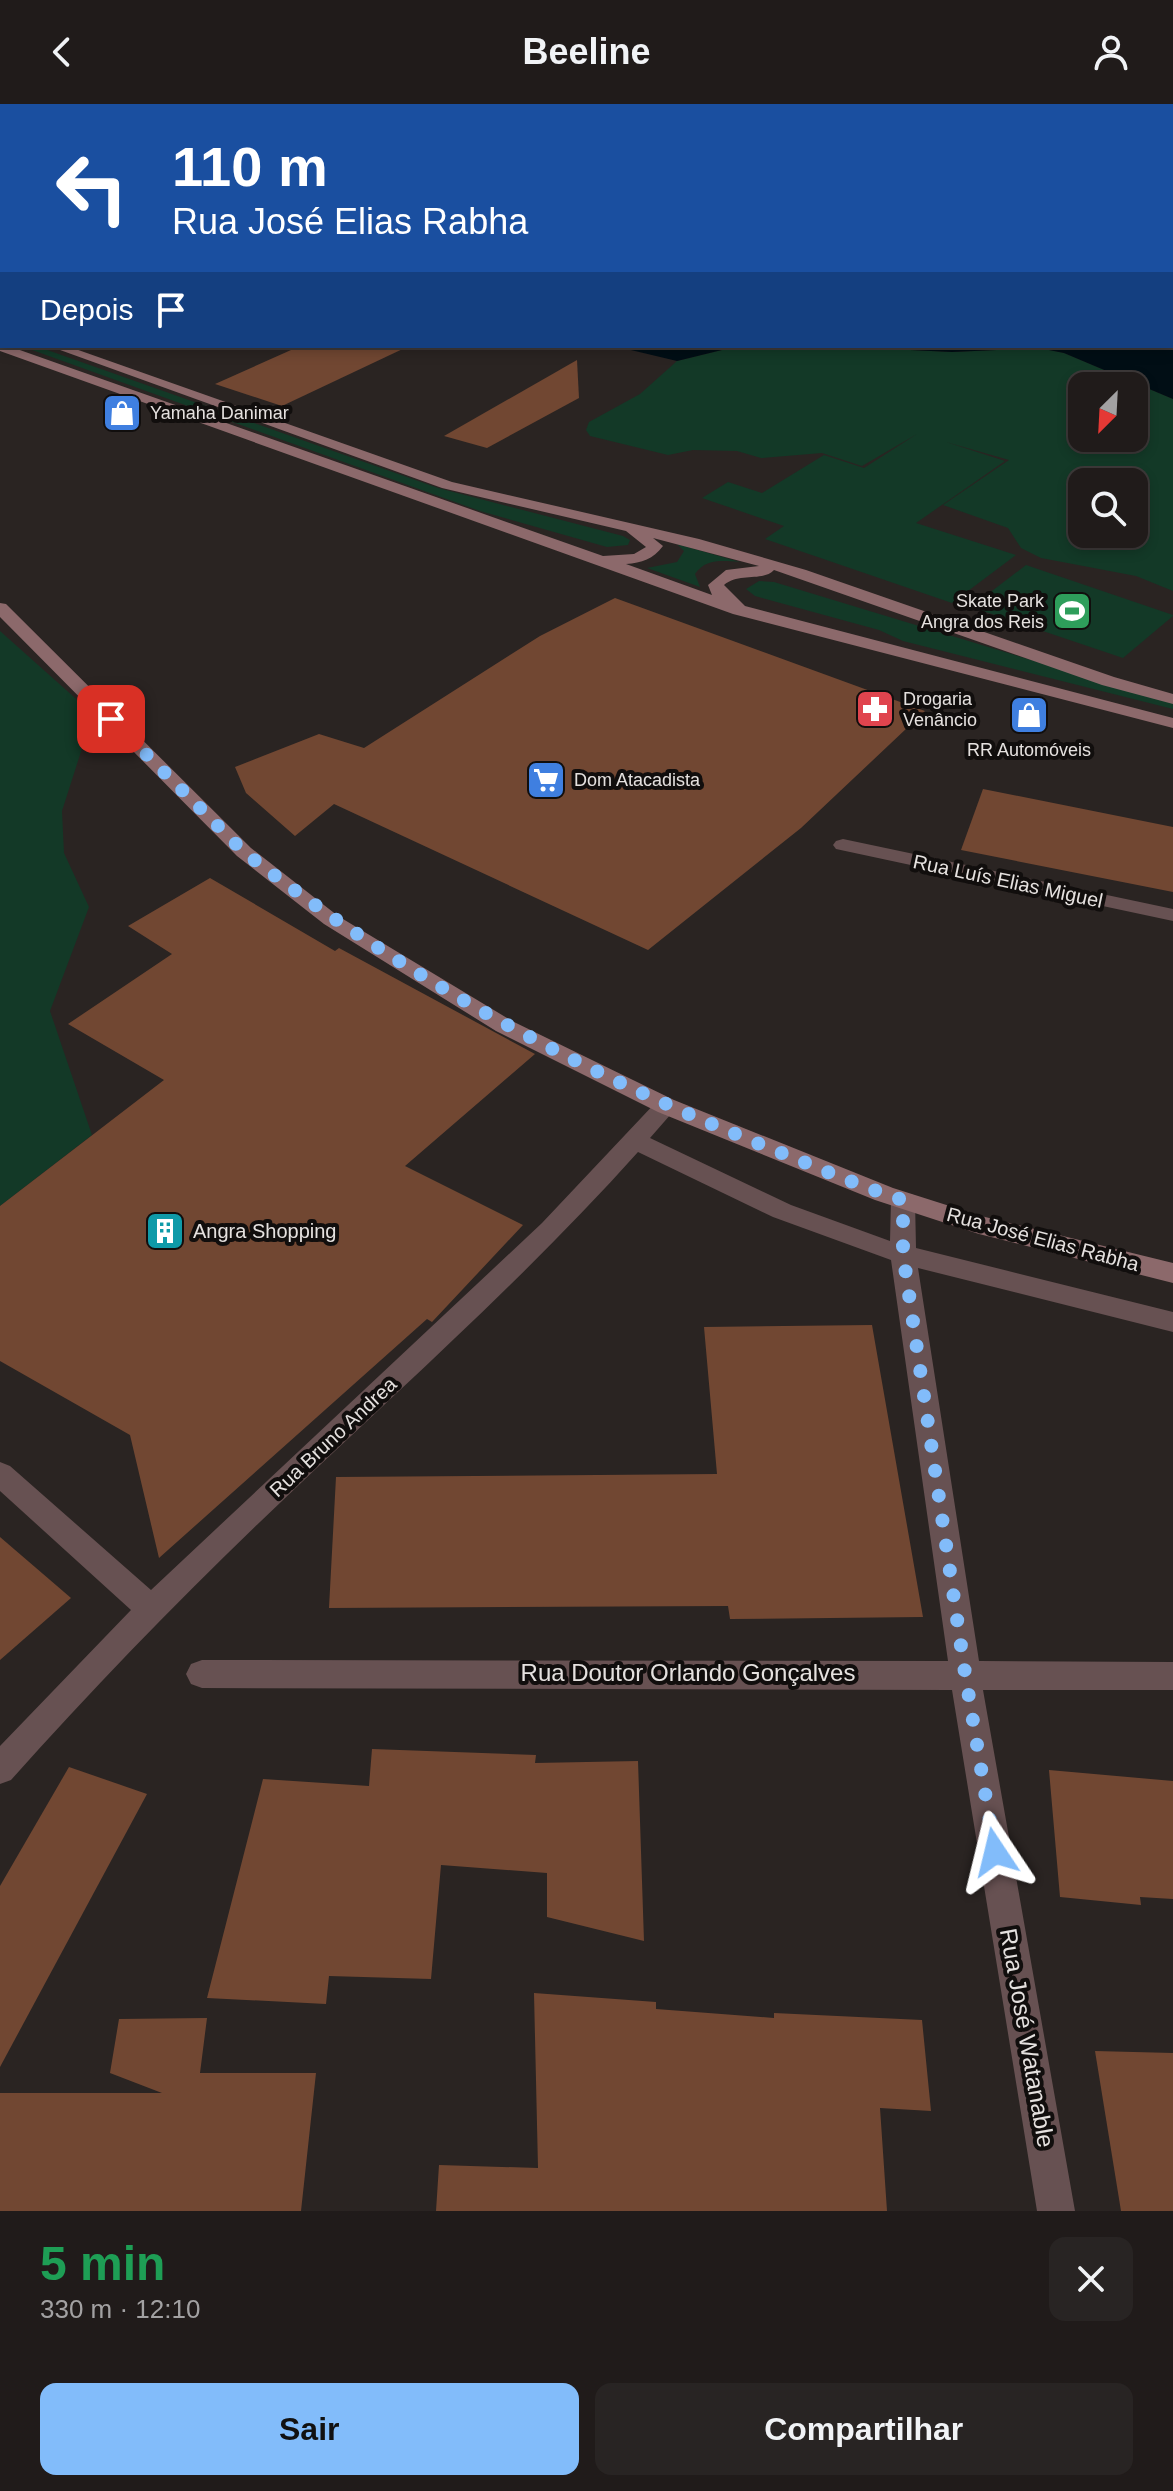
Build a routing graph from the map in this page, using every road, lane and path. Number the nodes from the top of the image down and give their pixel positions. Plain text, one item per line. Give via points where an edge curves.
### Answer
1 (3, 348) edge
2 (61, 348) edge
3 (608, 522) junction
4 (565, 548) junction
5 (800, 573) junction
6 (0, 608) edge
7 (739, 610) junction
8 (1173, 699) edge
9 (1173, 723) edge
10 (843, 845) dead end
11 (1173, 915) edge
12 (666, 1106) junction
13 (634, 1140) junction
14 (903, 1200) junction
15 (903, 1254) junction
16 (1173, 1273) edge
17 (1173, 1322) edge
18 (0, 1474) edge
19 (151, 1609) junction
20 (965, 1673) junction
21 (202, 1674) dead end
22 (1173, 1676) edge
23 (0, 1769) edge
24 (1056, 2211) edge

1 - 4 main road
2 - 3 main road via 447,485
3 - 4 main road via 655,546 638,559 621,560
3 - 5 main road
4 - 7 main road
5 - 7 main road via 747,571 721,577 719,593
5 - 8 main road
6 - 12 main road, Rua José Elias Rabha via 244,852 331,920 504,1026
7 - 9 main road
10 - 11 street, Rua Luís Elias Miguel
12 - 13 street, Rua Bruno Andrea
12 - 14 main road, Rua José Elias Rabha
13 - 15 street via 760,1202
13 - 19 street, Rua Bruno Andrea via 553,1228
14 - 15 street, Rua José Watanable
14 - 16 main road, Rua José Elias Rabha via 979,1225
15 - 17 street
15 - 20 street, Rua José Watanable
18 - 19 street
19 - 23 street, Rua Bruno Andrea
20 - 21 street, Rua Doutor Orlando Gonçalves
20 - 22 street, Rua Doutor Orlando Gonçalves
20 - 24 street, Rua José Watanable

